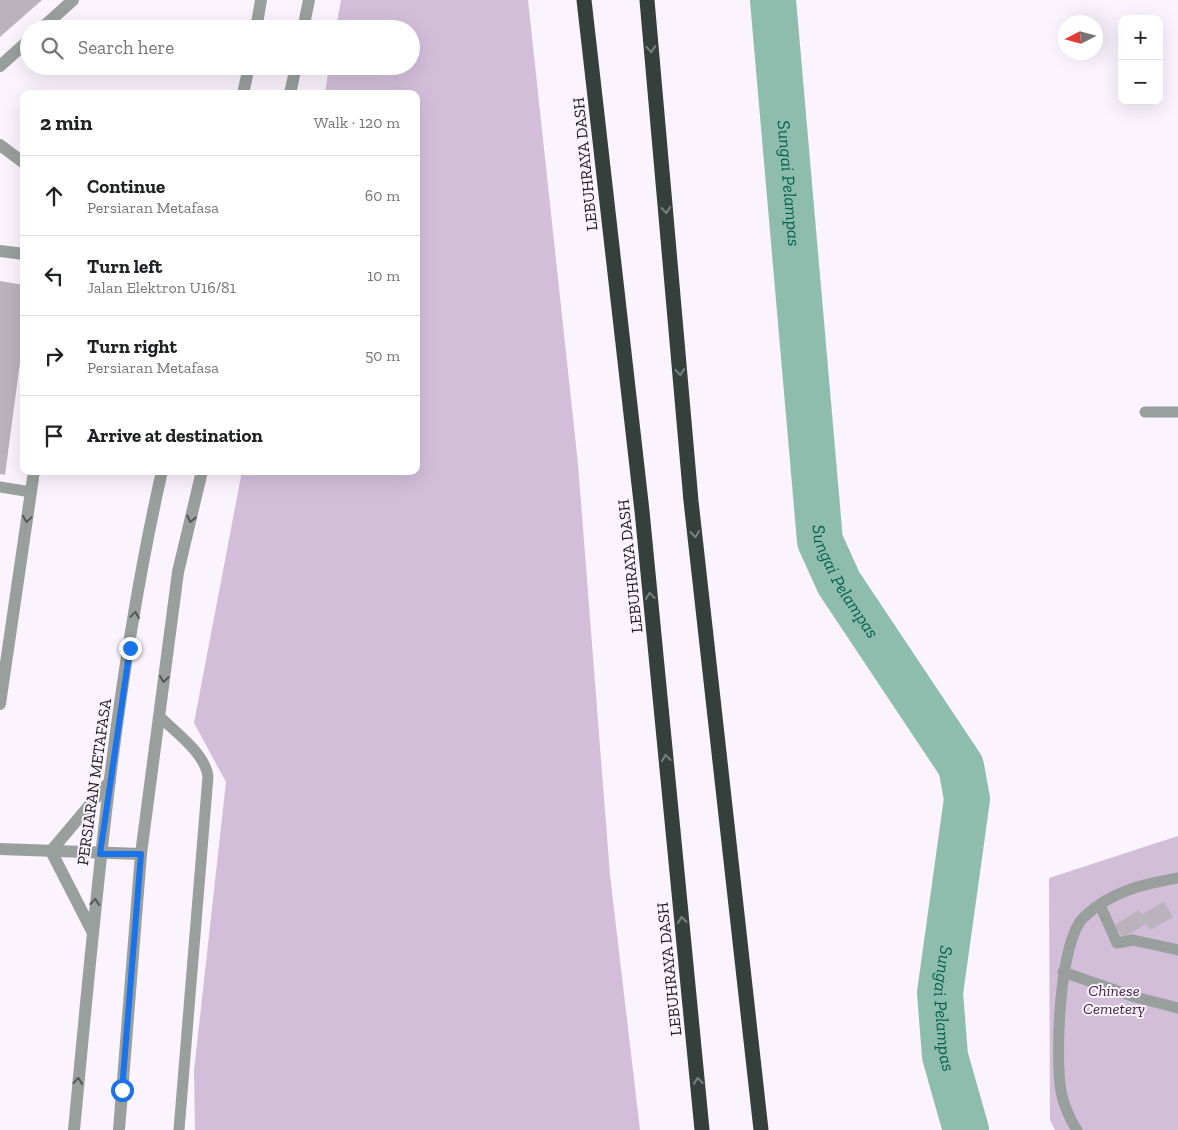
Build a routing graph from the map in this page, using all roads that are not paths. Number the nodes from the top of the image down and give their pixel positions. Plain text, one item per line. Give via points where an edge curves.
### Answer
1 (73, 0) edge
2 (261, 0) edge
3 (309, 0) edge
4 (584, 0) edge
5 (647, 0) edge
6 (51, 20) edge
7 (258, 20) edge
8 (305, 20) edge
9 (20, 48) edge
10 (0, 66) edge
11 (247, 75) edge
12 (294, 75) edge
13 (244, 90) edge
14 (291, 90) edge
15 (0, 145) edge
16 (20, 160) edge
17 (0, 251) edge
18 (20, 254) edge
19 (1145, 412) dead end
20 (1178, 412) edge
21 (33, 475) edge
22 (161, 475) edge
23 (201, 475) edge
24 (0, 486) edge
25 (31, 492) junction
26 (0, 704) edge
27 (159, 716) junction
28 (110, 781) junction
29 (0, 849) edge
30 (51, 851) junction
31 (100, 854) junction
32 (141, 854) junction
33 (1178, 878) edge
34 (1100, 905) junction
35 (93, 931) junction
36 (1178, 950) edge
37 (1063, 972) junction
38 (1178, 1008) edge
39 (74, 1130) edge
40 (120, 1130) edge
41 (179, 1130) edge
42 (702, 1130) edge
43 (761, 1130) edge
44 (1077, 1130) edge

1 - 6 street
2 - 7 street
3 - 8 street
42 -> 4 highway, LEBUHRAYA DASH via 642,511
5 -> 43 highway via 692,501
9 - 10 street
11 - 13 street
12 - 14 street
15 - 16 street
17 - 18 street
19 - 20 lane
21 - 25 street
28 -> 22 street, PERSIARAN METAFASA via 144,554
23 -> 27 street via 178,572
24 - 25 lane
25 -> 26 street
27 - 32 street
27 - 41 lane via 199,756 208,776
28 - 30 street
28 - 31 street, PERSIARAN METAFASA
29 - 30 street
30 - 31 street
30 - 35 street
31 - 32 street
35 -> 31 street, PERSIARAN METAFASA
32 - 40 street
33 - 34 lane via 1139,885
34 - 36 lane via 1117,943 1134,940
34 - 37 lane via 1084,917 1072,937
39 -> 35 street, PERSIARAN METAFASA
37 - 38 lane
37 - 44 lane via 1061,1092

